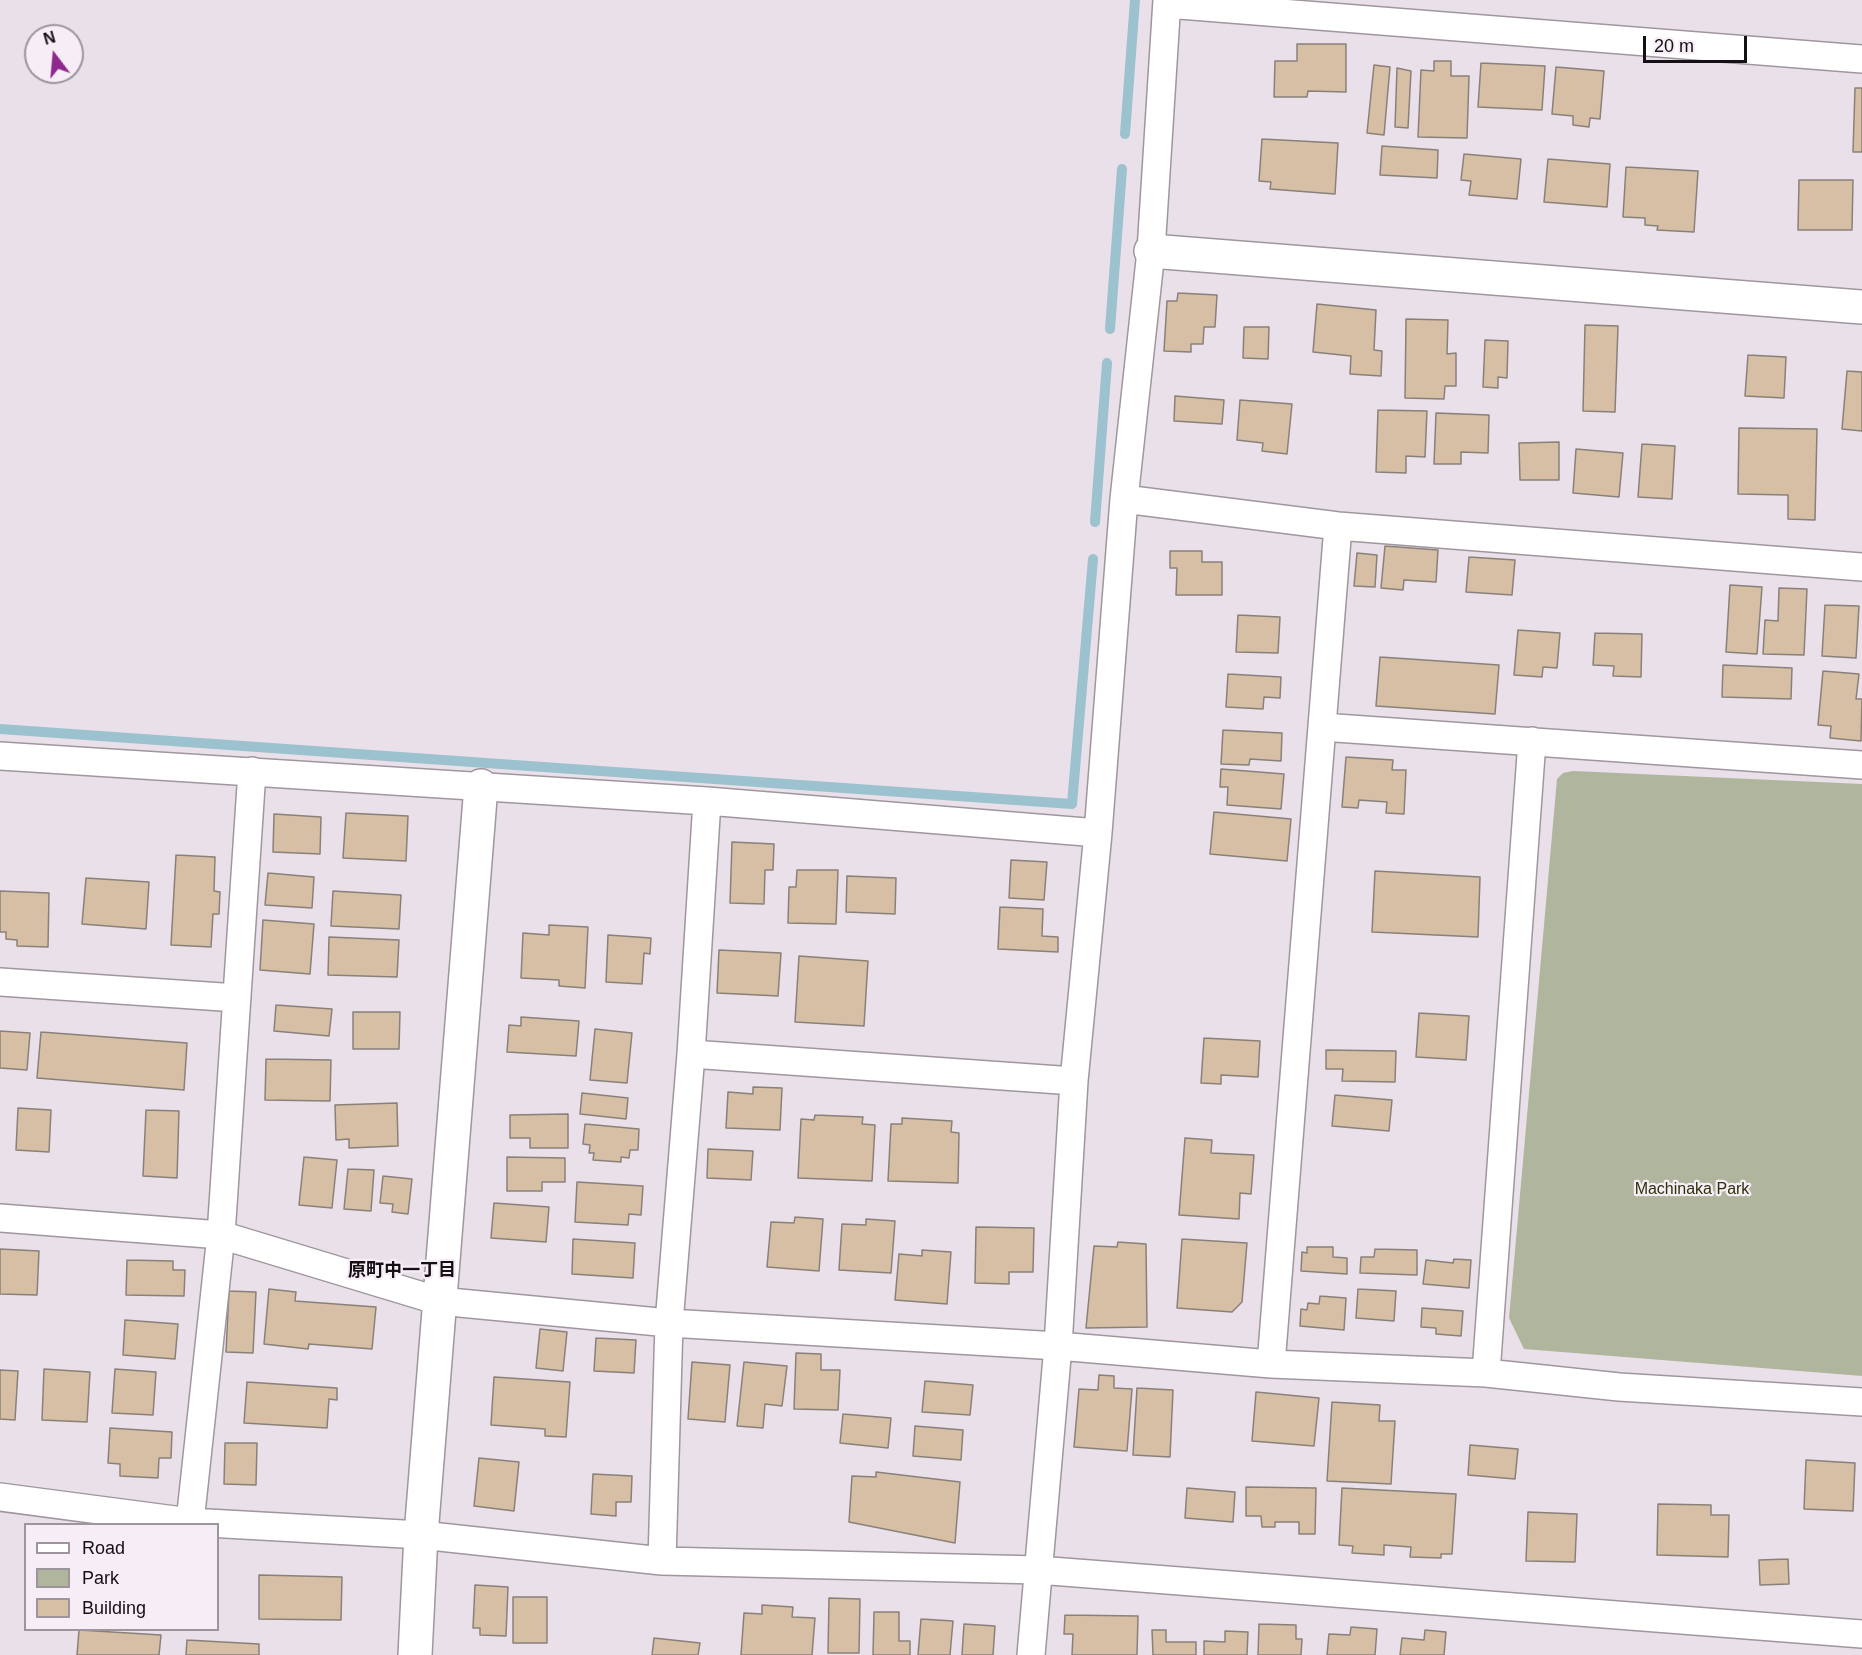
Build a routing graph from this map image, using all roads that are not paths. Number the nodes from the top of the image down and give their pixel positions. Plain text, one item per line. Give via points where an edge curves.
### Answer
1 (1167, 2) edge
2 (1862, 59) edge
3 (1151, 251) junction
4 (1862, 307) edge
5 (1124, 499) junction
6 (1338, 526) junction
7 (1862, 567) edge
8 (1322, 727) junction
9 (1532, 741) junction
10 (0, 756) edge
11 (1862, 765) edge
12 (252, 771) junction
13 (481, 786) junction
14 (707, 801) junction
15 (1098, 834) junction
16 (0, 982) edge
17 (237, 998) junction
18 (691, 1053) junction
19 (1074, 1081) junction
20 (0, 1218) edge
21 (222, 1234) junction
22 (439, 1301) junction
23 (669, 1323) junction
24 (1058, 1346) junction
25 (1271, 1364) junction
26 (1486, 1373) junction
27 (1862, 1402) edge
28 (0, 1497) edge
29 (190, 1522) junction
30 (208, 1523) edge
31 (219, 1524) edge
32 (421, 1535) junction
33 (662, 1561) junction
34 (1038, 1569) junction
35 (1862, 1634) edge
36 (415, 1655) edge
37 (1031, 1655) edge

1 - 2 street
1 - 3 street
3 - 4 street
3 - 5 street
5 - 6 street
5 - 15 street
6 - 7 street
6 - 8 street
8 - 9 street
8 - 25 street
9 - 11 street
9 - 26 street
10 - 12 street
12 - 13 street
12 - 17 street
13 - 14 street
13 - 22 street
14 - 15 street
14 - 18 street
15 - 19 street
16 - 17 street
17 - 21 street
18 - 19 street
18 - 23 street
19 - 24 street
20 - 21 street
21 - 22 street
21 - 29 street
22 - 23 street
22 - 32 street
23 - 24 street
23 - 33 street
24 - 25 street
24 - 34 street
25 - 26 street
26 - 27 street via 1619,1387
28 - 29 street
29 - 30 street
31 - 32 street
32 - 33 street
32 - 36 street
33 - 34 street
34 - 35 street
34 - 37 street

